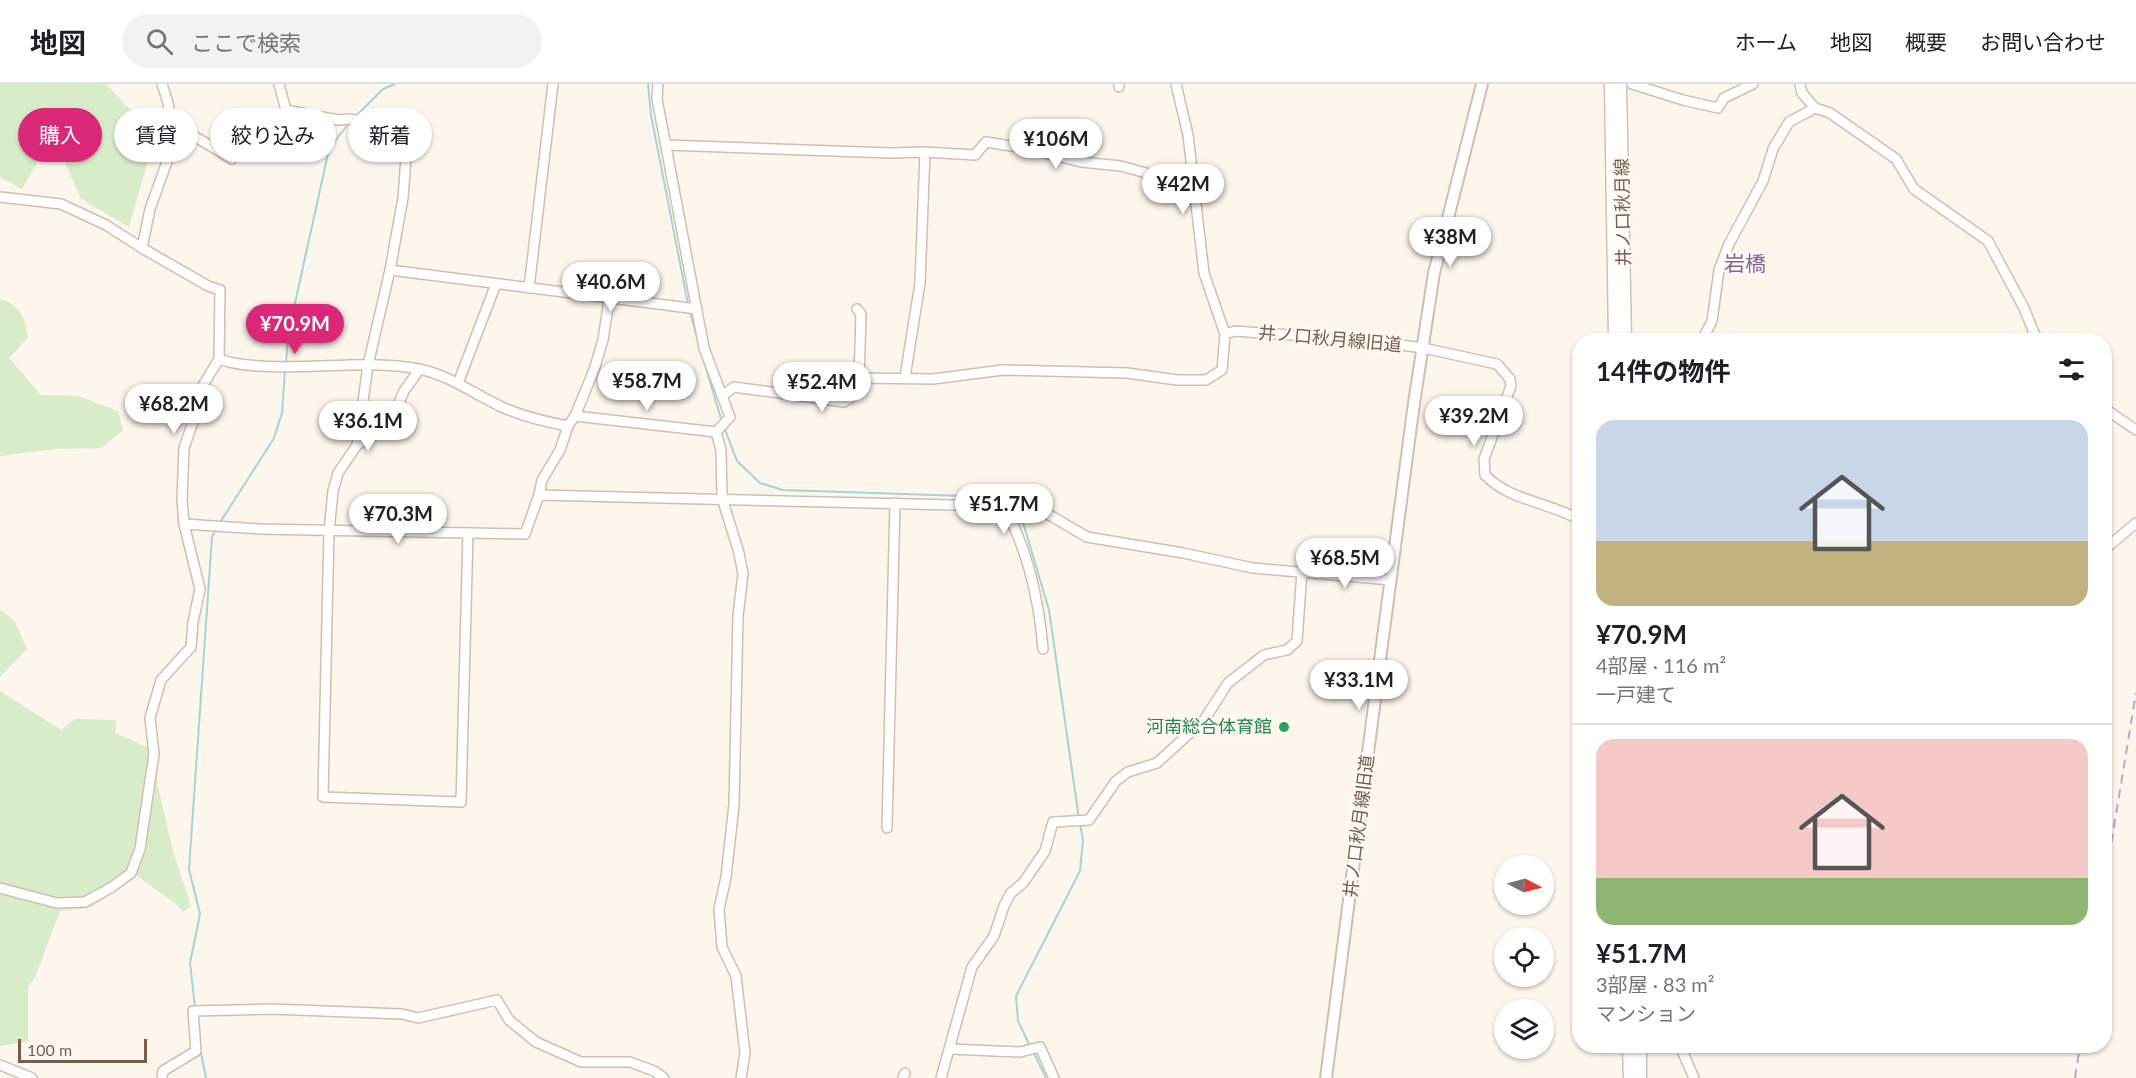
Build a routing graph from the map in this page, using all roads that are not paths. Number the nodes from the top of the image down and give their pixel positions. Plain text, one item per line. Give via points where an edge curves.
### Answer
1 (162, 84) edge
2 (279, 84) edge
3 (553, 84) edge
4 (658, 84) edge
5 (1176, 84) edge
6 (1482, 84) edge
7 (1611, 84) edge
8 (1620, 84) edge
9 (1632, 84) edge
10 (1753, 84) edge
11 (1800, 84) edge
12 (169, 108) edge
13 (1815, 108) junction
14 (666, 145) junction
15 (925, 152) junction
16 (167, 162) edge
17 (1193, 179) junction
18 (0, 197) edge
19 (142, 248) junction
20 (390, 270) junction
21 (496, 284) junction
22 (529, 288) junction
23 (609, 299) junction
24 (697, 309) junction
25 (857, 309) dead end
26 (1616, 333) edge
27 (1625, 333) edge
28 (1706, 333) edge
29 (2034, 333) edge
30 (1225, 334) junction
31 (1423, 348) junction
32 (219, 359) junction
33 (368, 365) junction
34 (419, 370) junction
35 (905, 377) junction
36 (859, 380) junction
37 (458, 383) junction
38 (723, 395) junction
39 (2112, 414) edge
40 (574, 416) junction
41 (568, 426) junction
42 (2136, 430) edge
43 (718, 431) junction
44 (357, 445) junction
45 (539, 495) junction
46 (722, 498) junction
47 (895, 503) junction
48 (1006, 510) junction
49 (1572, 516) edge
50 (2136, 523) edge
51 (184, 524) junction
52 (329, 531) junction
53 (468, 533) junction
54 (2112, 543) edge
55 (1302, 571) junction
56 (1391, 580) junction
57 (1042, 649) dead end
58 (887, 828) dead end
59 (0, 888) edge
60 (950, 1049) junction
61 (1629, 1053) edge
62 (1640, 1053) edge
63 (1683, 1053) edge
64 (0, 1065) edge
65 (32, 1078) edge
66 (162, 1078) edge
67 (664, 1078) edge
68 (741, 1078) edge
69 (941, 1078) edge
70 (1054, 1078) edge
71 (1326, 1078) edge
72 (1630, 1078) edge
73 (1640, 1078) edge
74 (1694, 1078) edge

1 - 12 street
2 - 20 street via 286,110 408,131 403,198
3 - 22 street
4 - 14 street
5 - 17 street
6 - 31 street via 1434,273
7 - 26 main road, 井ノ口秋月線
8 - 27 main road, 井ノ口秋月線
9 - 10 street via 1718,108 1724,98
11 - 13 street via 1802,93
13 - 28 street via 1789,122 1773,149 1719,270 1712,321
13 - 29 street via 1830,113 1896,159 1914,189 1988,241
14 - 15 street
14 - 24 street
15 - 17 street via 975,155 987,142 1120,166 1153,176
15 - 35 street via 920,283
16 - 19 street via 150,209
17 - 30 street via 1204,273
18 - 19 street via 62,204
19 - 32 street via 220,290
20 - 21 street
20 - 33 street
21 - 22 street
21 - 37 street
22 - 23 street
23 - 24 street
23 - 40 street via 603,340
24 - 38 street via 704,348
25 - 36 street via 861,314
30 - 31 street, 井ノ口秋月線旧道 via 1235,331 1339,338
30 - 35 street via 1222,370 1206,380 1127,373 1003,370 933,379
31 - 49 street via 1497,364 1511,386 1484,459 1485,475 1495,486
31 - 56 street, 井ノ口秋月線旧道
32 - 33 street via 231,364 289,368
32 - 51 street via 199,392 184,448
33 - 34 street
33 - 44 street
34 - 37 street
34 - 44 street via 404,391 389,426
35 - 36 street
36 - 38 street via 852,397 844,402 734,387
37 - 41 street via 503,407
38 - 43 street via 730,417
39 - 42 street
40 - 41 street
40 - 43 street
41 - 45 street via 560,450 542,480
43 - 46 street
44 - 52 street via 338,473
45 - 46 street
45 - 53 street via 525,534
46 - 47 street
46 - 68 street via 743,574 738,616 734,805 719,909 722,947 736,976 745,1053
47 - 48 street via 995,506
47 - 58 street
48 - 55 street via 1041,510 1087,537 1253,568
48 - 57 street via 1016,528 1039,609
50 - 54 street
51 - 52 street
51 - 59 street via 200,589 191,647 161,680 150,718 154,754 141,849 131,873 85,902 57,903
52 - 53 street
52 - 53 street via 323,797 461,802
55 - 56 street
55 - 60 street via 1297,641 1287,650 1264,655 1228,682 1204,720 1157,763 1128,772 1116,782 1089,820 1053,822 1045,851 1023,883 1011,893 994,936 972,967
56 - 71 street, 井ノ口秋月線旧道
60 - 69 street
60 - 70 street via 1020,1052 1040,1047
61 - 72 main road
62 - 73 main road
63 - 74 street
64 - 65 street
66 - 67 street via 164,1071 196,1052 193,1011 272,1009 402,1014 418,1018 497,1000 509,1020 536,1042 581,1062 630,1062

